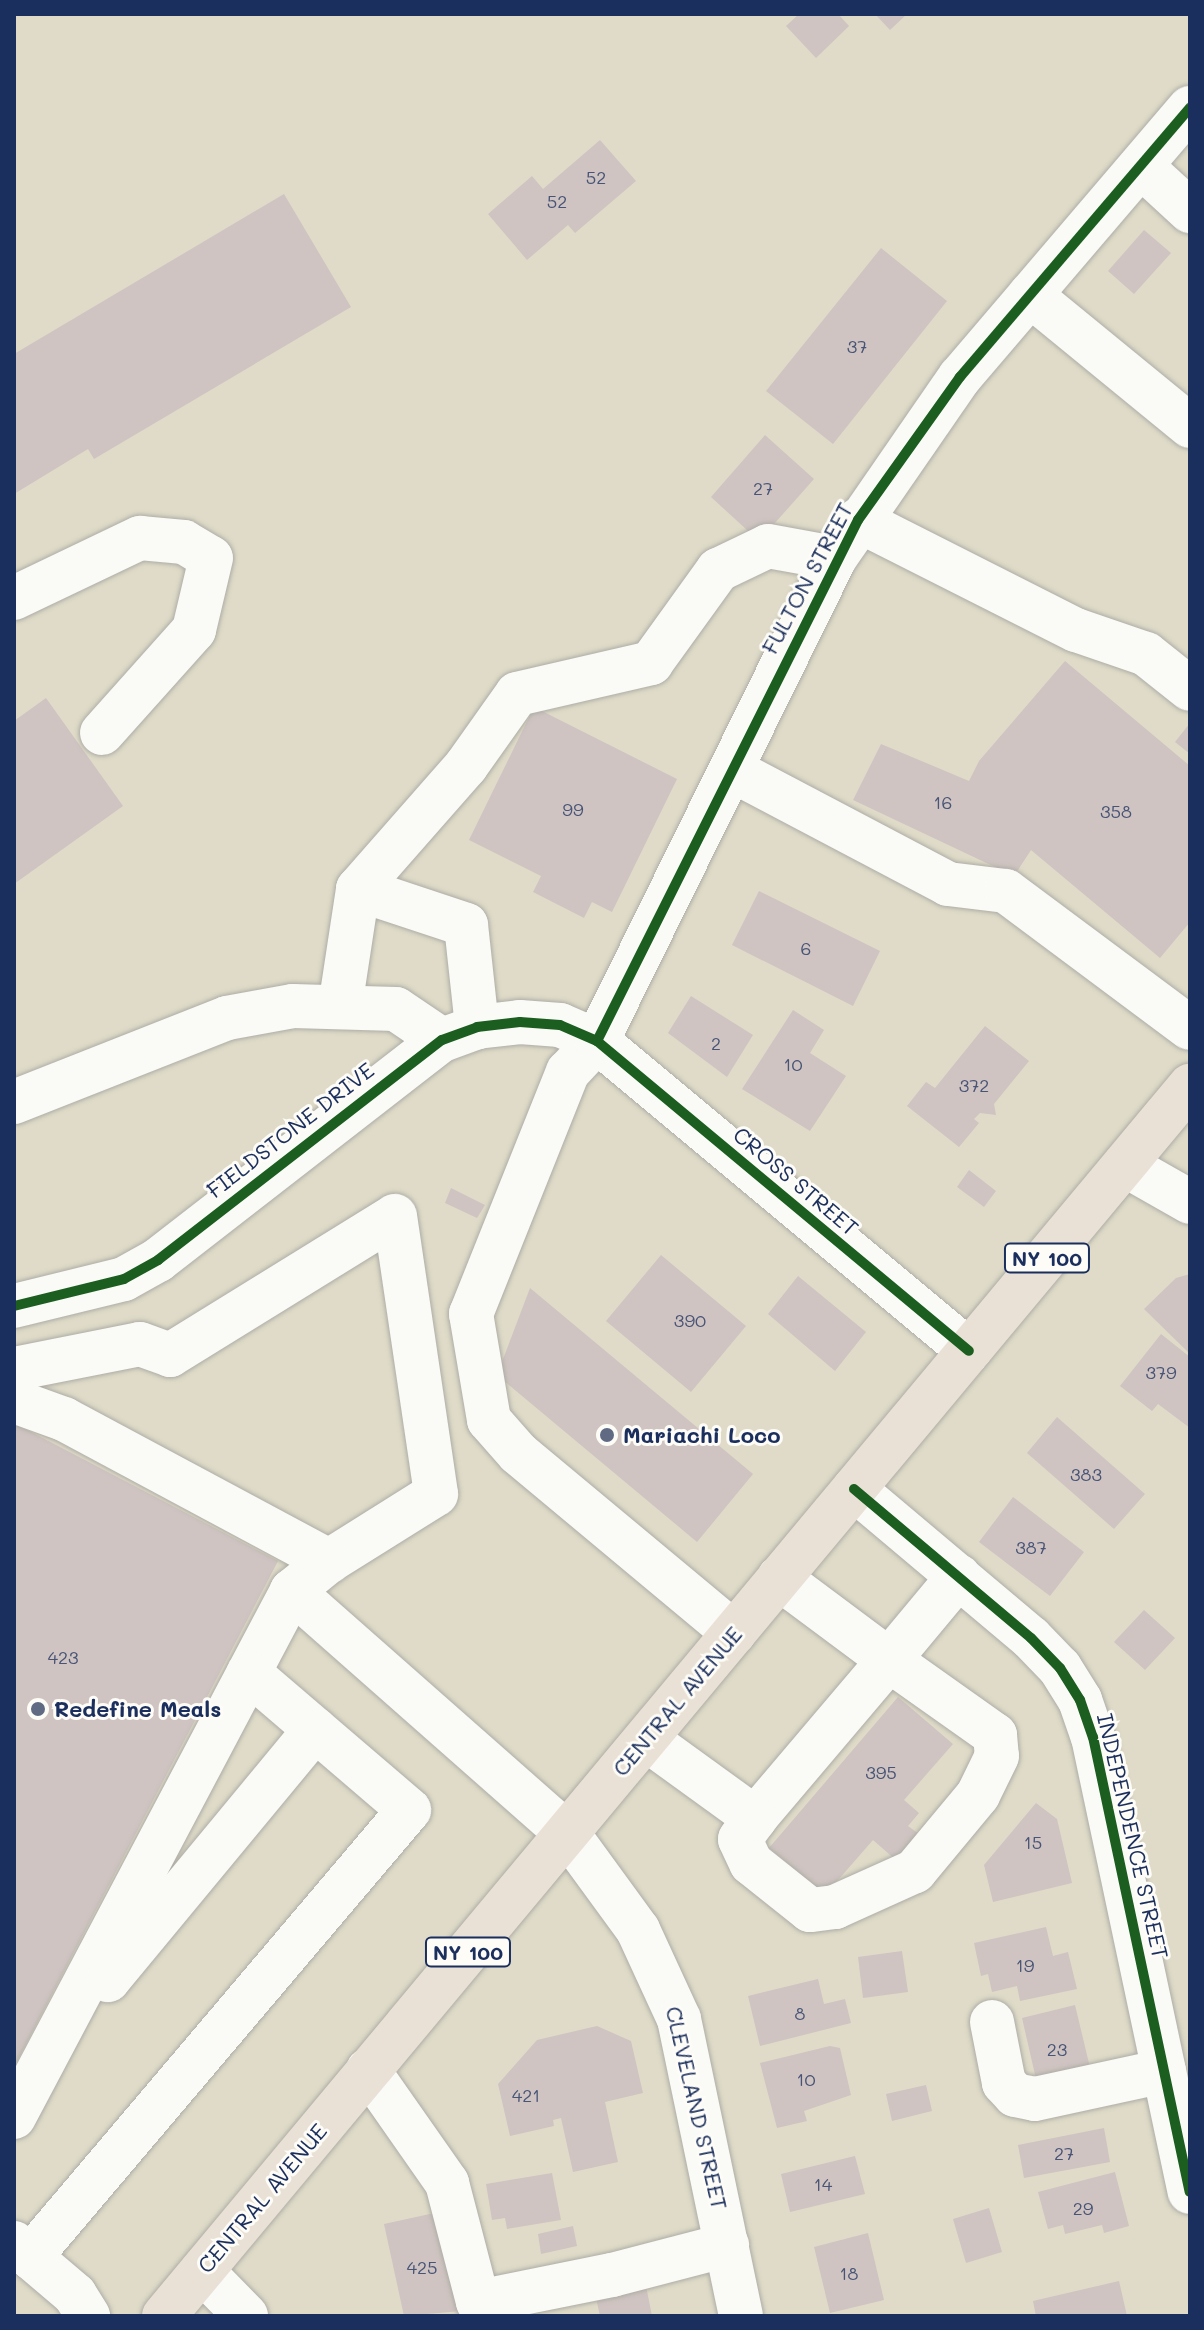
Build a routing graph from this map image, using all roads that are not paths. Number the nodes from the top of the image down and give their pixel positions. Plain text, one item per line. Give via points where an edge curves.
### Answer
1 (1190, 108) edge
2 (1141, 166) junction
3 (1190, 211) edge
4 (1030, 295) junction
5 (1190, 426) edge
6 (858, 520) junction
7 (835, 558) junction
8 (14, 598) edge
9 (1190, 689) edge
10 (102, 733) dead end
11 (732, 770) junction
12 (358, 889) junction
13 (340, 1007) junction
14 (1190, 1028) edge
15 (459, 1034) junction
16 (597, 1041) junction
17 (1190, 1086) edge
18 (14, 1102) edge
19 (1125, 1165) junction
20 (1190, 1202) edge
21 (14, 1306) edge
22 (969, 1351) junction
23 (14, 1369) edge
24 (14, 1401) edge
25 (854, 1489) junction
26 (329, 1561) junction
27 (959, 1576) junction
28 (779, 1578) junction
29 (292, 1591) junction
30 (734, 1633) junction
31 (889, 1660) junction
32 (249, 1673) junction
33 (315, 1730) junction
34 (646, 1739) junction
35 (755, 1818) junction
36 (568, 1834) junction
37 (92, 1969) junction
38 (992, 2022) dead end
39 (368, 2070) junction
40 (1164, 2071) junction
41 (14, 2117) edge
42 (1190, 2192) edge
43 (727, 2245) junction
44 (22, 2250) edge
45 (202, 2271) junction
46 (88, 2316) edge
47 (164, 2316) edge
48 (246, 2316) edge
49 (741, 2316) edge

1 - 2 street, FULTON STREET
2 - 3 street
2 - 4 street, FULTON STREET
4 - 5 street
4 - 6 street, FULTON STREET via 960,377
6 - 7 street, FULTON STREET
6 - 9 street via 1076,630 1146,654
7 - 11 street, FULTON STREET
7 - 12 street via 768,546 718,570 651,663 517,694 466,766
8 - 10 street via 140,538 184,542 211,558 194,630
11 - 14 street via 948,884 1006,891
11 - 16 street, FULTON STREET
12 - 13 street
12 - 15 street via 466,925
13 - 15 street via 396,1009
13 - 18 street via 293,1006 227,1018
15 - 16 street via 520,1022 560,1025
15 - 21 street, FIELDSTONE DRIVE via 158,1260 124,1279
16 - 22 street, CROSS STREET
16 - 30 street, FULTON STREET via 568,1072 471,1314 489,1420 518,1453
17 - 19 main road, CENTRAL AVENUE / NY 100
19 - 20 street
19 - 22 main road, CENTRAL AVENUE / NY 100
22 - 25 main road, CENTRAL AVENUE / NY 100
23 - 26 street via 140,1344 170,1355 395,1216 436,1494
24 - 26 street via 64,1419
25 - 27 street, INDEPENDENCE STREET
25 - 28 main road, CENTRAL AVENUE / NY 100
26 - 29 street
27 - 31 street
27 - 40 street, INDEPENDENCE STREET via 1060,1668 1080,1700 1093,1737
28 - 30 main road, CENTRAL AVENUE / NY 100
28 - 31 street
29 - 32 street
29 - 36 street, CLEVELAND STREET
30 - 34 main road, CENTRAL AVENUE / NY 100
31 - 35 street
31 - 35 street via 995,1735 997,1756 978,1795 915,1871 835,1907 810,1910 742,1853 740,1839
32 - 33 street
32 - 37 street
33 - 37 street via 108,1980
33 - 44 street via 409,1810
34 - 35 street
34 - 36 main road, CENTRAL AVENUE / NY 100
36 - 39 main road, CENTRAL AVENUE / NY 100
36 - 43 street, CLEVELAND STREET via 623,1907 669,1989
37 - 41 street
38 - 40 street via 1004,2083 1015,2095 1035,2099
39 - 43 street via 447,2183 478,2302
39 - 45 main road, CENTRAL AVENUE / NY 100
40 - 42 street, INDEPENDENCE STREET
43 - 49 street, CLEVELAND STREET
44 - 46 street via 75,2295
45 - 47 main road, CENTRAL AVENUE / NY 100
45 - 48 street

